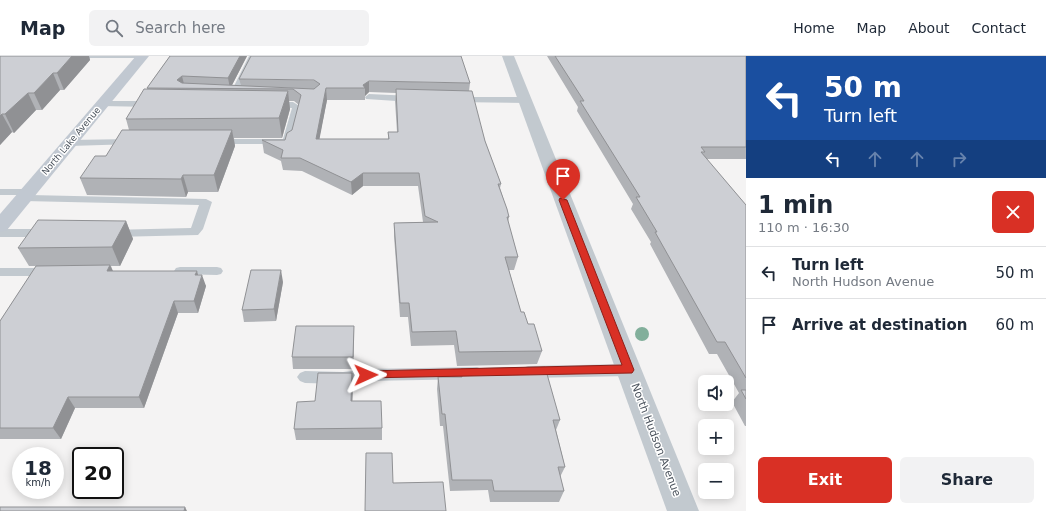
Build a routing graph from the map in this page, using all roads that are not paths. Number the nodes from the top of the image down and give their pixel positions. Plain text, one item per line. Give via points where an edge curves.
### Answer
1 (62, 56) edge
2 (143, 56) edge
3 (253, 56) edge
4 (508, 56) edge
5 (234, 94) edge
6 (369, 97) edge
7 (424, 99) edge
8 (446, 100) edge
9 (526, 100) junction
10 (103, 104) junction
11 (159, 104) edge
12 (262, 104) edge
13 (70, 142) junction
14 (140, 142) edge
15 (211, 142) edge
16 (0, 192) edge
17 (26, 195) junction
18 (0, 226) edge
19 (0, 233) edge
20 (57, 233) edge
21 (101, 233) edge
22 (170, 271) edge
23 (217, 271) dead end
24 (0, 272) edge
25 (61, 272) edge
26 (628, 370) junction
27 (515, 372) edge
28 (492, 373) edge
29 (305, 377) dead end
30 (683, 511) edge

1 - 2 lane
2 - 10 main road, North Lake Avenue
3 - 5 lane
4 - 9 street, North Hudson Avenue
6 - 7 lane
8 - 9 lane
9 - 26 street, North Hudson Avenue
10 - 11 lane
10 - 13 main road, North Lake Avenue
12 - 15 lane via 296,105 287,142
13 - 14 lane
13 - 17 main road, North Lake Avenue
16 - 17 lane
17 - 18 main road, North Lake Avenue
17 - 21 lane via 206,202 194,232
19 - 20 lane
22 - 23 lane
24 - 25 lane
26 - 27 lane
26 - 30 street, North Hudson Avenue
28 - 29 lane

